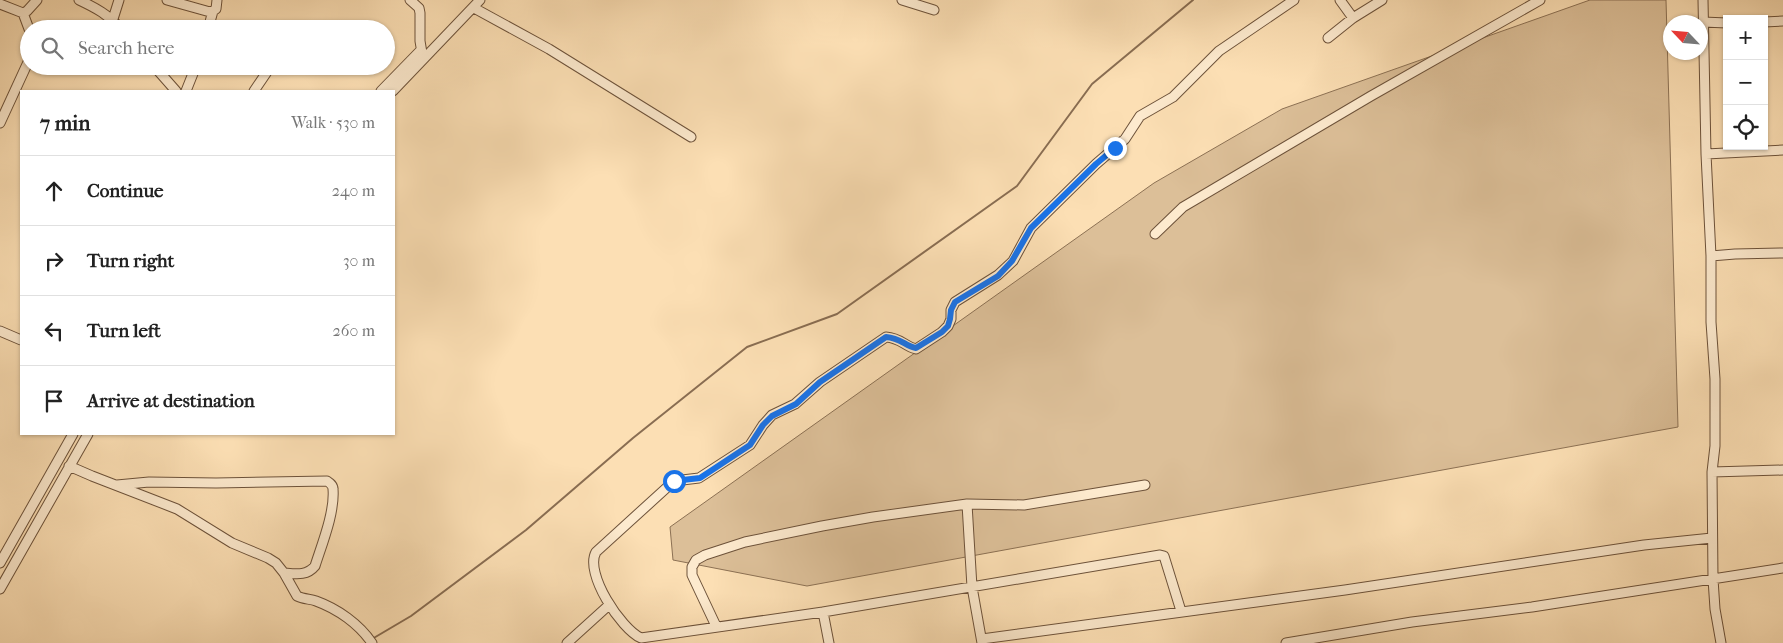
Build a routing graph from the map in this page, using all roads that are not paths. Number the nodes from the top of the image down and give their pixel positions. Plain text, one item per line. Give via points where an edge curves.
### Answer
1 (37, 0) edge
2 (79, 0) edge
3 (119, 0) edge
4 (167, 0) edge
5 (217, 0) edge
6 (410, 0) edge
7 (480, 0) edge
8 (902, 0) edge
9 (1294, 0) edge
10 (1340, 0) edge
11 (1382, 0) edge
12 (1540, 0) edge
13 (1703, 0) edge
14 (0, 4) edge
15 (474, 8) junction
16 (934, 10) dead end
17 (213, 11) junction
18 (22, 14) junction
19 (1703, 15) edge
20 (1353, 18) junction
21 (113, 19) joint
22 (25, 20) edge
23 (210, 20) edge
24 (1783, 21) edge
25 (1708, 22) edge
26 (1768, 22) edge
27 (1723, 23) edge
28 (1328, 38) dead end
29 (422, 54) junction
30 (1704, 60) edge
31 (22, 75) edge
32 (162, 75) edge
33 (192, 75) edge
34 (265, 75) edge
35 (175, 90) edge
36 (186, 90) edge
37 (255, 90) edge
38 (382, 90) edge
39 (393, 90) edge
40 (0, 123) edge
41 (691, 137) dead end
42 (1783, 150) edge
43 (1706, 154) junction
44 (1155, 234) dead end
45 (1783, 253) edge
46 (1711, 256) junction
47 (0, 331) edge
48 (20, 340) edge
49 (72, 435) edge
50 (87, 435) edge
51 (69, 466) junction
52 (1783, 470) edge
53 (1712, 472) junction
54 (116, 485) junction
55 (1145, 485) dead end
56 (967, 504) junction
57 (1712, 538) junction
58 (0, 563) edge
59 (1783, 568) edge
60 (284, 573) junction
61 (1713, 579) junction
62 (972, 587) junction
63 (0, 589) edge
64 (610, 605) junction
65 (1180, 611) junction
66 (823, 612) junction
67 (716, 626) junction
68 (982, 641) edge
69 (372, 643) edge
70 (567, 643) edge
71 (829, 643) edge
72 (1286, 643) edge
73 (1721, 643) edge

1 - 18 street
2 - 21 street
3 - 21 street
4 - 17 street
5 - 17 street
6 - 29 street via 419,8
7 - 15 street
8 - 16 street
9 - 64 street via 1219,51 1173,97 1140,116 1125,139 1031,228 1012,261 998,276 955,302 948,326 942,332 913,349 899,339 886,337 820,382 796,404 772,416 750,445 700,478 674,481 593,557 592,566
10 - 20 street
11 - 20 street
12 - 44 street via 1183,208
13 - 19 street
14 - 18 street
15 - 29 street
15 - 41 street via 549,49
17 - 23 street
18 - 22 street
20 - 28 street
24 - 26 street
25 - 27 street
29 - 38 street
29 - 39 street
30 - 43 street
31 - 40 street
32 - 35 street
33 - 36 street
34 - 37 street
42 - 43 street
43 - 46 street
45 - 46 street
46 - 53 street via 1715,417
47 - 48 street
49 - 58 street
50 - 51 street
51 - 54 street
51 - 63 street
52 - 53 street
53 - 57 street
54 - 60 street via 177,509 232,543 268,558
54 - 60 street via 327,480 334,488 332,504 315,566 304,574
55 - 56 street via 1024,505
56 - 62 street
56 - 67 street via 822,526 746,542 705,555 696,560 692,575
57 - 61 street
57 - 65 street
59 - 61 street
60 - 69 street via 297,596 319,602 344,616
61 - 72 street
61 - 73 street
62 - 65 street via 1162,555
62 - 66 street
62 - 68 street
64 - 67 street via 641,638
64 - 70 street
65 - 68 street
66 - 67 street
66 - 71 street

